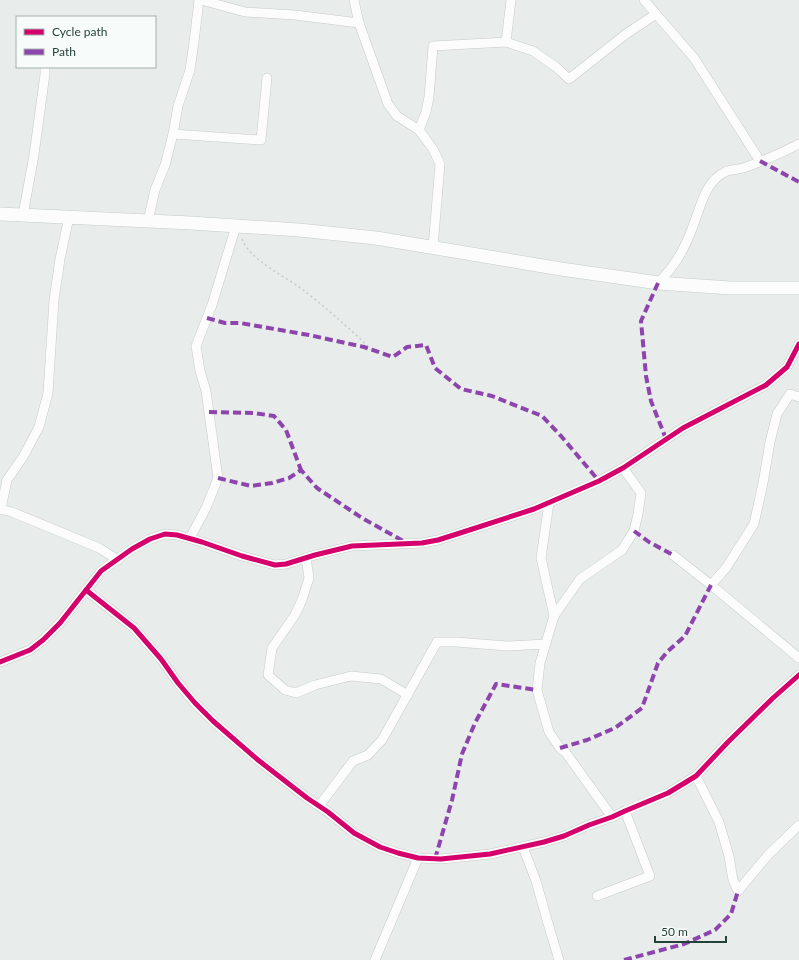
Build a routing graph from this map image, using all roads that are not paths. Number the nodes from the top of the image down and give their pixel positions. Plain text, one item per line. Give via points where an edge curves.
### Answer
1 (200, 0) edge
2 (354, 0) edge
3 (511, 0) edge
4 (644, 0) edge
5 (656, 14) junction
6 (359, 23) junction
7 (506, 42) junction
8 (45, 68) edge
9 (267, 78) dead end
10 (419, 130) junction
11 (173, 134) junction
12 (799, 144) edge
13 (760, 161) junction
14 (0, 214) edge
15 (23, 215) junction
16 (69, 217) junction
17 (148, 221) junction
18 (236, 226) junction
19 (433, 247) junction
20 (658, 283) junction
21 (799, 288) edge
22 (799, 344) edge
23 (799, 397) edge
24 (623, 468) junction
25 (550, 503) junction
26 (0, 509) edge
27 (190, 538) junction
28 (673, 555) dead end
29 (306, 558) junction
30 (118, 560) junction
31 (711, 585) junction
32 (86, 590) junction
33 (554, 616) junction
34 (546, 644) junction
35 (799, 658) edge
36 (0, 662) edge
37 (799, 675) edge
38 (408, 695) junction
39 (696, 776) junction
40 (319, 806) junction
41 (625, 811) junction
42 (612, 817) junction
43 (799, 825) edge
44 (523, 847) junction
45 (418, 858) junction
46 (597, 896) dead end
47 (375, 960) edge
48 (559, 960) edge

1 - 6 street via 246,12
1 - 11 street via 190,70 178,106
2 - 6 street
3 - 7 street
4 - 5 street
5 - 7 street via 569,79 533,51
5 - 13 street via 694,58
6 - 10 street via 388,104 398,116
7 - 10 street via 433,46 430,97
8 - 15 street
9 - 11 street via 261,140
10 - 19 street via 440,164
11 - 17 street
12 - 13 street
13 - 20 street via 725,172 716,179 700,205 686,244 672,268
14 - 15 main road
15 - 16 main road
16 - 17 main road
16 - 26 street via 54,300 48,394 39,427 7,480
17 - 18 main road
18 - 19 main road via 376,238
18 - 27 street via 196,346 206,390 218,478
19 - 20 main road
20 - 21 main road via 730,288
22 - 24 street via 787,367 766,385 683,428
23 - 31 street via 790,394 777,414 754,524 726,568
24 - 25 street
24 - 33 street via 640,493 634,531 622,550 580,579
25 - 29 street via 438,540 352,546
25 - 33 street via 540,558
26 - 30 street via 99,548
27 - 29 street via 275,565
27 - 30 street via 165,534 158,536 132,549
28 - 31 street
29 - 38 street via 309,578 302,600 295,616 272,648 268,675 285,690 296,693 315,685 351,676 381,679
30 - 32 street via 101,571
31 - 35 street
32 - 36 street via 43,640 30,650
32 - 40 street via 134,628 213,722
33 - 34 street
34 - 38 street via 507,646 437,642
34 - 42 street via 540,663 537,690 549,732
37 - 39 street
38 - 40 street via 382,740 368,755 353,761
39 - 41 street via 668,793
39 - 43 street via 718,822 738,891 768,855
40 - 45 street via 354,833 380,847
41 - 42 street
41 - 46 street via 650,876
42 - 44 street via 564,836
44 - 45 street via 456,858
44 - 48 street via 536,881
45 - 47 street

